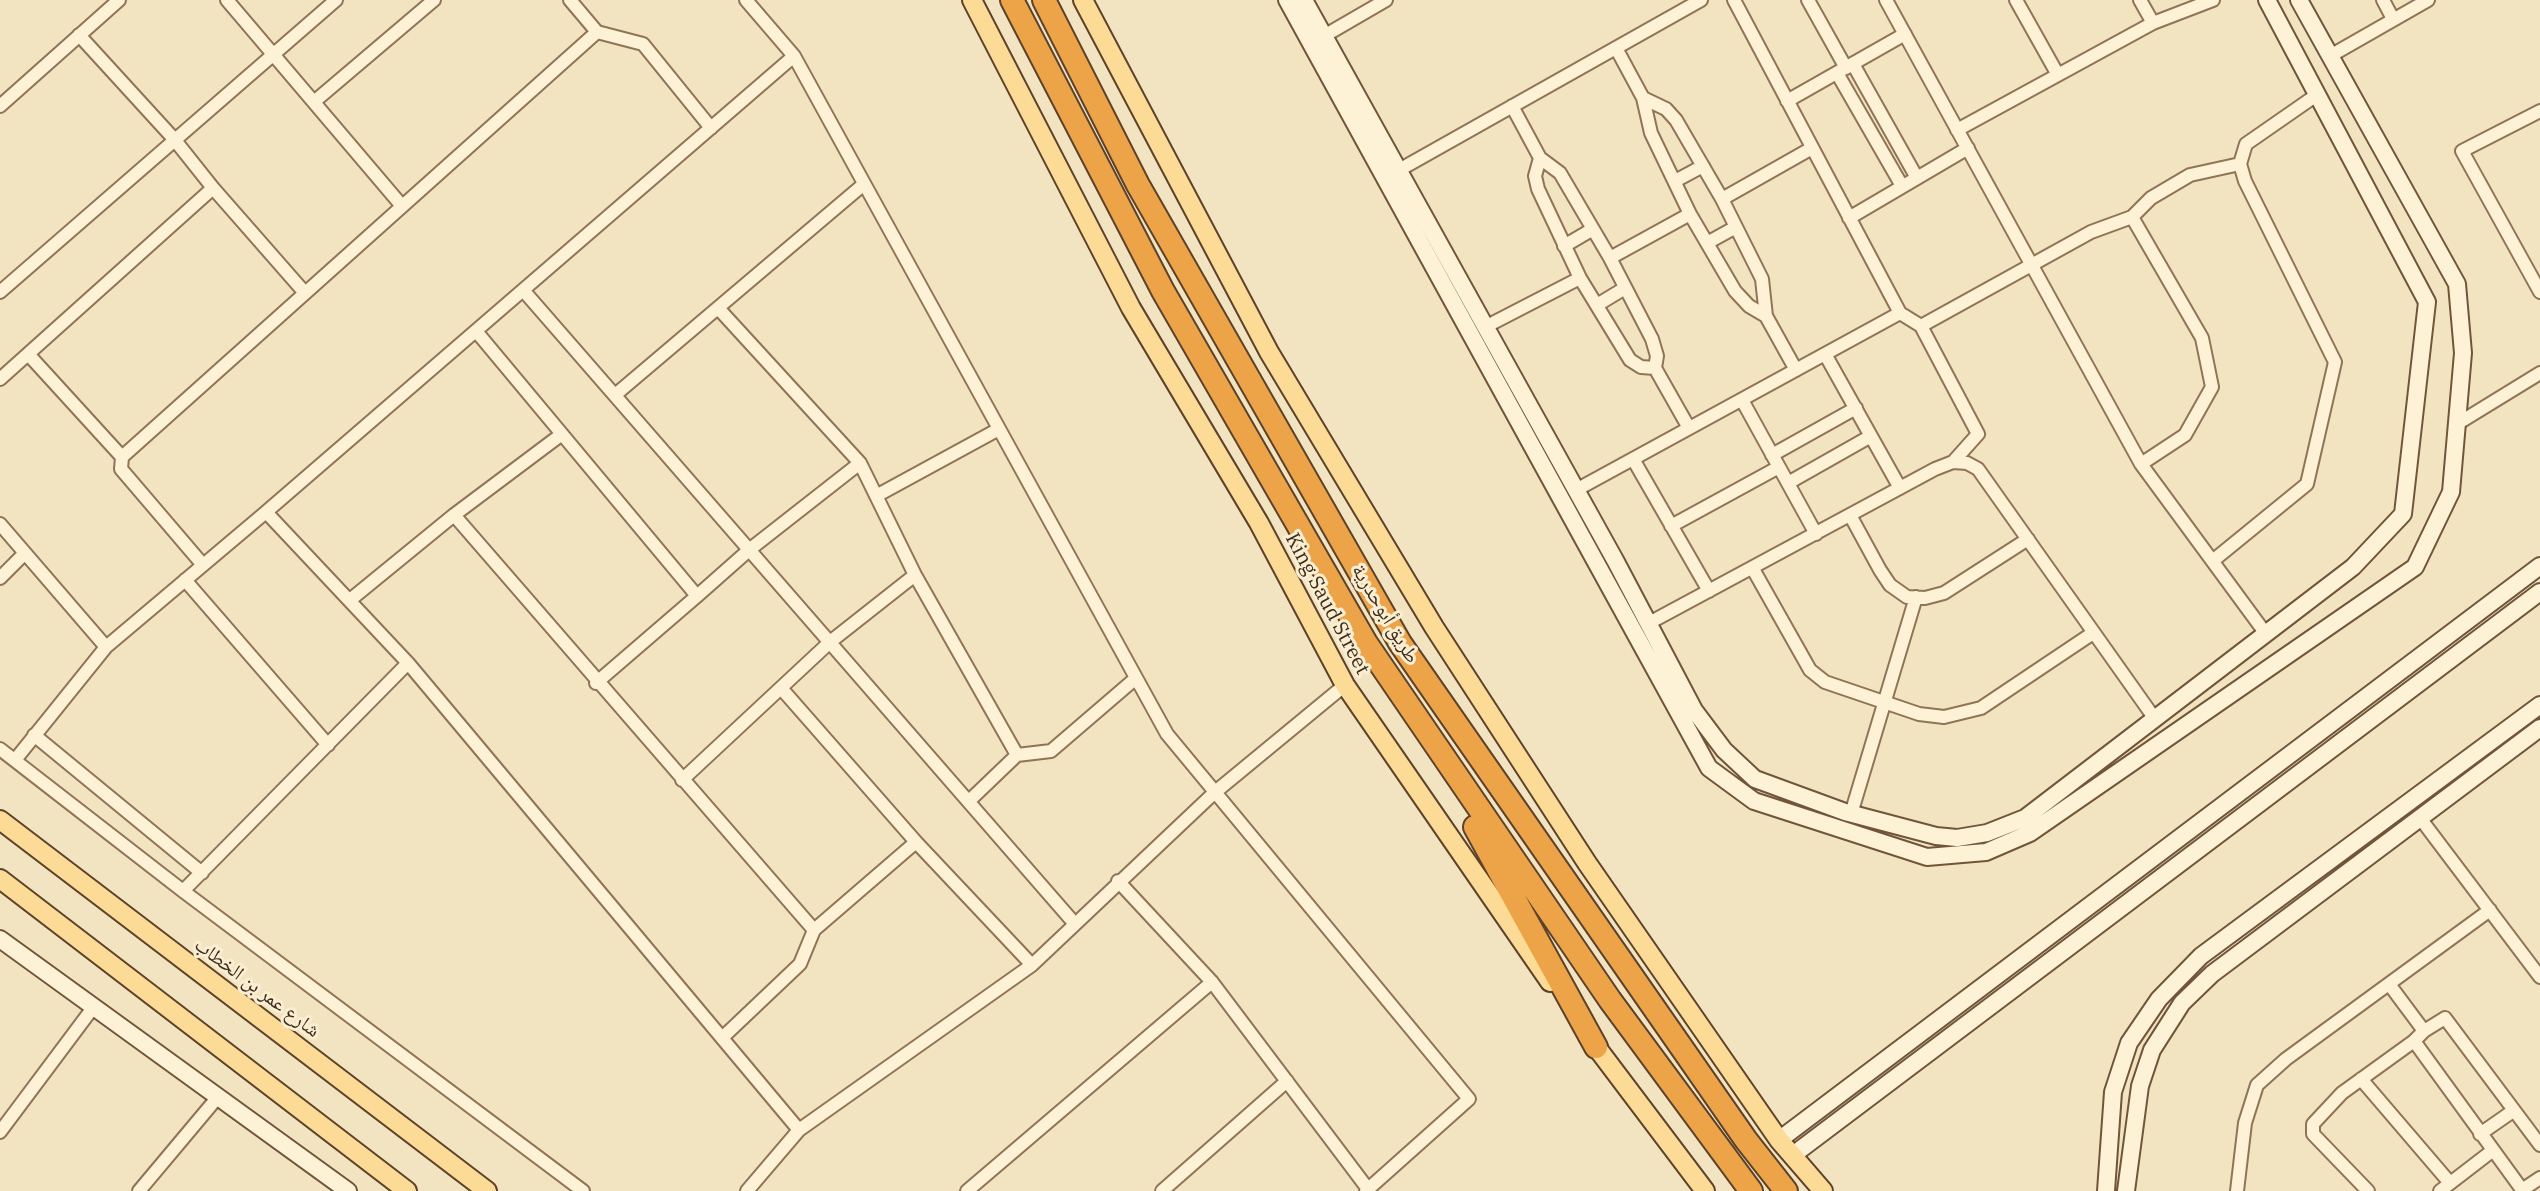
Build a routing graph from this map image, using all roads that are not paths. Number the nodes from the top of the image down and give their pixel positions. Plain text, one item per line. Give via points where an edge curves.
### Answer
1 (119, 0) edge
2 (227, 0) edge
3 (336, 0) edge
4 (434, 0) edge
5 (570, 0) edge
6 (746, 0) edge
7 (972, 0) edge
8 (1012, 0) edge
9 (1044, 0) edge
10 (1083, 0) edge
11 (1287, 0) edge
12 (1304, 0) edge
13 (1386, 0) edge
14 (1701, 0) edge
15 (1734, 0) edge
16 (1808, 0) edge
17 (1886, 0) edge
18 (2016, 0) edge
19 (2140, 0) edge
20 (2213, 0) edge
21 (2267, 0) edge
22 (2299, 0) edge
23 (2383, 0) edge
24 (2428, 0) edge
25 (2393, 19) junction
26 (2153, 23) junction
27 (597, 32) junction
28 (1905, 34) junction
29 (79, 35) junction
30 (1324, 36) junction
31 (1616, 48) junction
32 (275, 53) junction
33 (794, 56) junction
34 (2330, 56) junction
35 (1845, 68) junction
36 (2058, 75) junction
37 (2318, 94) junction
38 (1643, 98) junction
39 (315, 101) junction
40 (1787, 101) junction
41 (0, 106) edge
42 (1512, 106) junction
43 (2540, 111) edge
44 (711, 128) junction
45 (1957, 130) junction
46 (174, 139) junction
47 (1812, 148) junction
48 (1968, 148) junction
49 (1540, 158) junction
50 (2240, 164) junction
51 (1703, 166) junction
52 (1399, 170) junction
53 (1917, 178) junction
54 (1675, 181) junction
55 (864, 184) junction
56 (1902, 186) junction
57 (213, 188) junction
58 (1722, 199) junction
59 (402, 206) junction
60 (1690, 214) junction
61 (2132, 217) junction
62 (1849, 218) junction
63 (1736, 227) junction
64 (1593, 229) junction
65 (1707, 243) junction
66 (1564, 246) junction
67 (1610, 258) junction
68 (2032, 266) junction
69 (1580, 278) junction
70 (1625, 288) junction
71 (523, 290) junction
72 (0, 292) edge
73 (2540, 292) edge
74 (305, 293) junction
75 (1597, 305) junction
76 (718, 308) junction
77 (1900, 313) junction
78 (1766, 316) junction
79 (1921, 326) junction
80 (1485, 327) junction
81 (476, 331) junction
82 (28, 354) junction
83 (1825, 354) junction
84 (1655, 368) junction
85 (1796, 370) junction
86 (2540, 373) edge
87 (0, 379) edge
88 (615, 395) junction
89 (1742, 400) junction
90 (1856, 408) junction
91 (2457, 424) junction
92 (1689, 428) junction
93 (999, 429) junction
94 (562, 434) junction
95 (1871, 436) junction
96 (1772, 455) junction
97 (122, 457) junction
98 (1633, 459) junction
99 (1953, 462) junction
100 (860, 463) junction
101 (2141, 464) junction
102 (1779, 467) junction
103 (1788, 483) junction
104 (1900, 488) junction
105 (1576, 490) junction
106 (876, 496) junction
107 (266, 512) junction
108 (454, 515) junction
109 (1850, 515) junction
110 (0, 524) edge
111 (1671, 526) junction
112 (1816, 534) junction
113 (2028, 539) junction
114 (749, 550) junction
115 (25, 553) junction
116 (2215, 559) junction
117 (203, 565) junction
118 (2540, 566) edge
119 (1753, 569) junction
120 (915, 575) junction
121 (0, 578) edge
122 (185, 580) junction
123 (1709, 591) junction
124 (2540, 592) edge
125 (697, 596) junction
126 (1916, 597) junction
127 (350, 600) junction
128 (1649, 623) junction
129 (2093, 633) junction
130 (2266, 634) junction
131 (830, 642) junction
132 (106, 647) junction
133 (408, 663) junction
134 (1136, 678) junction
135 (596, 683) junction
136 (1345, 685) junction
137 (781, 688) junction
138 (1885, 705) junction
139 (2538, 712) edge
140 (2155, 719) junction
141 (1417, 721) junction
142 (2540, 728) edge
143 (34, 735) junction
144 (328, 745) junction
145 (0, 749) edge
146 (1017, 755) junction
147 (15, 760) junction
148 (682, 780) junction
149 (1214, 793) junction
150 (969, 801) junction
151 (1851, 814) junction
152 (2420, 818) junction
153 (0, 820) edge
154 (916, 842) junction
155 (202, 873) junction
156 (0, 879) edge
157 (1118, 881) junction
158 (183, 891) junction
159 (2490, 910) junction
160 (1075, 924) junction
161 (814, 930) junction
162 (0, 939) edge
163 (1032, 965) junction
164 (2540, 977) edge
165 (1212, 982) junction
166 (2389, 984) junction
167 (92, 1009) junction
168 (2424, 1031) junction
169 (722, 1038) junction
170 (2414, 1041) junction
171 (1596, 1047) junction
172 (2361, 1079) junction
173 (1287, 1081) junction
174 (217, 1098) junction
175 (2513, 1111) junction
176 (799, 1130) junction
177 (0, 1132) edge
178 (2480, 1134) junction
179 (1779, 1140) junction
180 (2539, 1142) edge
181 (2492, 1151) junction
182 (1793, 1155) junction
183 (2540, 1178) edge
184 (2445, 1187) edge
185 (1367, 1190) edge
186 (2522, 1190) edge
187 (139, 1191) edge
188 (348, 1191) edge
189 (407, 1191) edge
190 (487, 1191) edge
191 (583, 1191) edge
192 (747, 1191) edge
193 (967, 1191) edge
194 (1162, 1191) edge
195 (1705, 1191) edge
196 (1751, 1191) edge
197 (1786, 1191) edge
198 (1823, 1191) edge
199 (2106, 1191) edge
200 (2126, 1191) edge
201 (2237, 1191) edge
202 (2368, 1191) edge

1 - 29 street
2 - 32 street
3 - 32 street
4 - 39 street
5 - 27 street
6 - 33 street
7 - 136 main road, King Saud Street via 1131,308 1259,523
8 - 141 highway, طريق أبوحدرية via 1163,291 1366,643
9 - 197 highway, طريق أبوحدرية via 1138,185 1400,643
10 - 179 main road via 1269,352 1434,627 1587,863
11 - 91 street via 1709,768 1754,801 1927,857 1986,852 2030,833 2415,567 2451,492
12 - 30 street
13 - 30 street
14 - 31 street
15 - 40 street
16 - 35 street
17 - 28 street
18 - 36 street
19 - 26 street
20 - 26 street
21 - 37 street
22 - 34 street
23 - 25 street
24 - 25 street
25 - 34 street
26 - 36 street
27 - 44 street via 643,44
27 - 59 street
28 - 35 street
28 - 45 street
29 - 41 street
29 - 46 street
30 - 52 street
31 - 38 street
31 - 42 street
32 - 39 street
32 - 46 street
33 - 44 street
33 - 55 street
34 - 91 street via 2457,284 2463,353
35 - 40 street
35 - 53 street
35 - 56 street
36 - 45 street
37 - 50 street via 2246,144
37 - 130 street via 2427,302 2403,514 2353,567
38 - 51 street via 1676,120
38 - 54 street via 1651,133
39 - 59 street
40 - 47 street
42 - 49 street
42 - 52 street
43 - 73 street via 2462,151
44 - 71 street
45 - 48 street
46 - 57 street
46 - 72 street
47 - 58 street
47 - 62 street
48 - 53 street
48 - 68 street
49 - 64 street via 1560,173
49 - 66 street via 1538,189
50 - 61 street via 2190,175 2151,198
50 - 116 street via 2335,362 2307,484
51 - 54 street
51 - 58 street
52 - 80 street
53 - 56 street
54 - 60 street
55 - 76 street
55 - 93 street
56 - 62 street
57 - 74 street
57 - 82 street
58 - 63 street
59 - 74 street
60 - 65 street
60 - 67 street
61 - 68 street via 2091,232
61 - 101 street via 2202,338 2212,387 2185,435
62 - 77 street
63 - 65 street
63 - 78 street via 1762,279
64 - 66 street
64 - 67 street
65 - 78 street via 1735,291
66 - 69 street
67 - 70 street
68 - 79 street
68 - 101 street
69 - 75 street
69 - 80 street
70 - 75 street
70 - 84 street via 1655,348
71 - 81 street
71 - 88 street
74 - 97 street
75 - 84 street via 1630,360
76 - 88 street
76 - 100 street
77 - 79 street
77 - 83 street
78 - 85 street
79 - 99 street via 1978,434
80 - 105 street
81 - 94 street
81 - 107 street
82 - 87 street
82 - 97 street
83 - 85 street
83 - 90 street
84 - 92 street
85 - 89 street
86 - 91 street
88 - 114 street
89 - 92 street
89 - 96 street
90 - 95 street
90 - 96 street
92 - 98 street
93 - 106 street
93 - 134 street
94 - 108 street
94 - 125 street
95 - 103 street
95 - 104 street
96 - 102 street
97 - 117 street via 121,469
98 - 105 street
98 - 111 street
99 - 104 street
99 - 113 street via 1978,469
100 - 106 street
100 - 114 street
101 - 116 street
102 - 103 street
102 - 111 street
103 - 112 street
104 - 109 street
105 - 128 street
106 - 120 street
107 - 117 street
107 - 127 street
108 - 127 street
108 - 135 street
109 - 112 street
109 - 126 street via 1890,585
110 - 115 street
111 - 123 street
112 - 119 street
113 - 126 street via 1944,593
113 - 129 street
114 - 125 street
114 - 131 street
115 - 121 street
115 - 132 street
116 - 130 street
117 - 122 street
118 - 179 street
119 - 123 street
119 - 138 street via 1810,670 1825,682
120 - 131 street
120 - 146 street
122 - 132 street
122 - 144 street
123 - 128 street
124 - 182 street
125 - 135 street
126 - 138 street
127 - 133 street
128 - 151 street via 1694,710 1724,750 1755,779
129 - 138 street via 1964,715 1944,717
129 - 140 street
130 - 140 street
131 - 137 street
131 - 150 street
132 - 143 street
133 - 144 street
133 - 169 street
134 - 146 street via 1051,751
134 - 149 street via 1167,734
135 - 148 street
136 - 149 street
136 - 171 main road, King Saud Street
137 - 148 street
137 - 154 street
138 - 151 street
139 - 199 street via 2201,956 2159,999 2129,1043 2113,1092
140 - 151 street via 2025,818 1987,833 1936,836
141 - 171 highway
141 - 196 highway, طريق أبوحدرية via 1610,1000
142 - 152 street
143 - 147 street
143 - 155 street
144 - 155 street
145 - 147 street
146 - 150 street
147 - 158 street
148 - 161 street
149 - 157 street
149 - 185 street via 1469,1099
150 - 160 street
152 - 159 street
152 - 200 street via 2212,974 2182,1003 2152,1050 2140,1086
153 - 190 main road, شارع عمر بن الخطاب
154 - 161 street
154 - 163 street
155 - 158 street
156 - 189 main road
157 - 160 street
157 - 165 street
158 - 191 street
159 - 164 street
159 - 166 street
160 - 163 street
161 - 169 street via 800,964
162 - 167 street
163 - 176 street
165 - 173 street
165 - 193 street
166 - 168 street
166 - 201 street via 2257,1085 2245,1123
167 - 174 street
167 - 177 street
168 - 170 street
168 - 175 street via 2445,1018
169 - 176 street
170 - 172 street
170 - 178 street
171 - 195 main road, King Saud Street
172 - 184 street
172 - 202 street via 2320,1113 2313,1134
173 - 185 street
173 - 194 street
174 - 187 street
174 - 188 street
175 - 178 street
175 - 180 street
176 - 192 street
178 - 181 street
179 - 182 main road
181 - 184 street
181 - 186 street
182 - 198 main road
183 - 186 street

